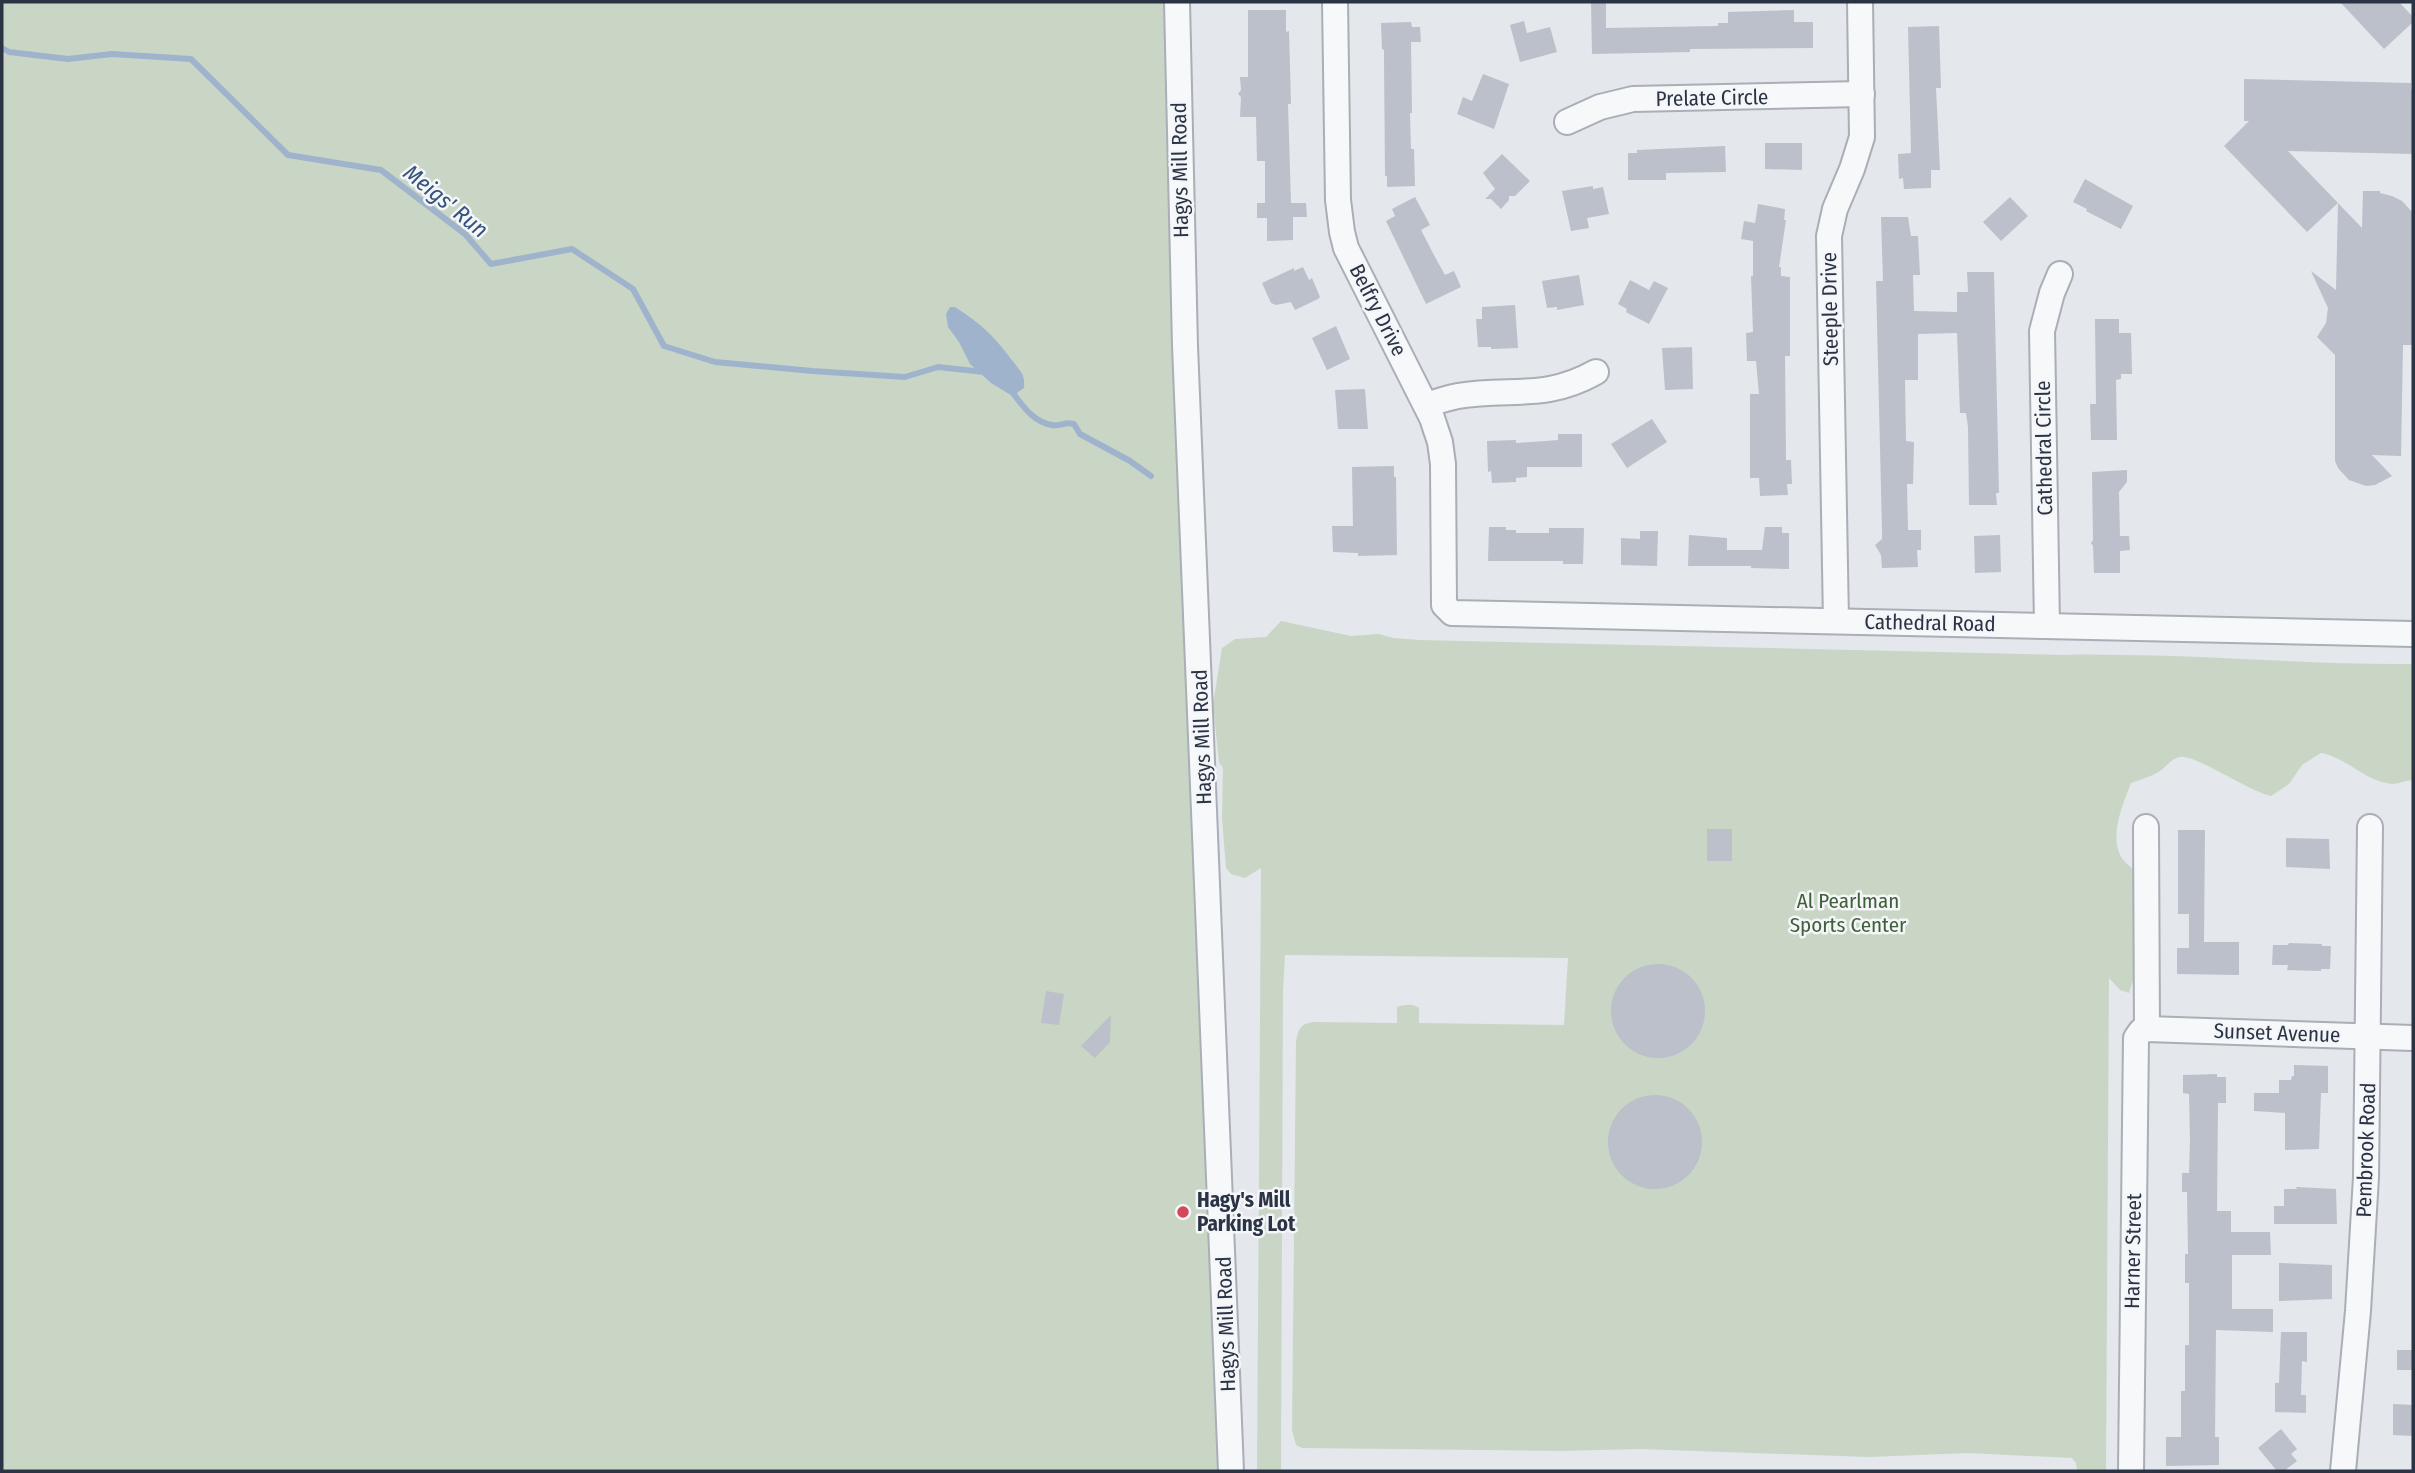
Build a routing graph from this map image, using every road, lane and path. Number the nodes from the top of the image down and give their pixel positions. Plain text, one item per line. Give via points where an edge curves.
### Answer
1 (1177, 2) edge
2 (1335, 2) edge
3 (1860, 2) edge
4 (1862, 94) junction
5 (1567, 122) dead end
6 (2060, 274) dead end
7 (1596, 372) dead end
8 (1426, 405) junction
9 (1448, 611) joint
10 (1836, 621) junction
11 (2048, 625) junction
12 (2413, 634) edge
13 (2146, 827) dead end
14 (2370, 827) dead end
15 (2144, 1030) junction
16 (2369, 1036) junction
17 (2413, 1038) edge
18 (1231, 1471) edge
19 (2131, 1471) edge
20 (2343, 1471) edge

1 - 18 street, Hagys Mill Road via 1185,346
2 - 8 street, Belfry Drive via 1342,232
3 - 4 street, Steeple Drive
4 - 5 street, Prelate Circle via 1633,99
4 - 10 street, Steeple Drive via 1858,152 1829,236
6 - 11 street, Cathedral Circle via 2042,331
7 - 8 street via 1552,390 1459,396
8 - 9 street, Belfry Drive via 1442,454 1444,605
9 - 10 street, Cathedral Road
10 - 11 street, Cathedral Road
11 - 12 street, Cathedral Road
13 - 15 street, Harner Street
14 - 16 street, Pembrook Road
15 - 16 street, Sunset Avenue
15 - 19 street, Harner Street via 2136,1038
16 - 17 street, Sunset Avenue
16 - 20 street, Pembrook Road via 2364,1228

